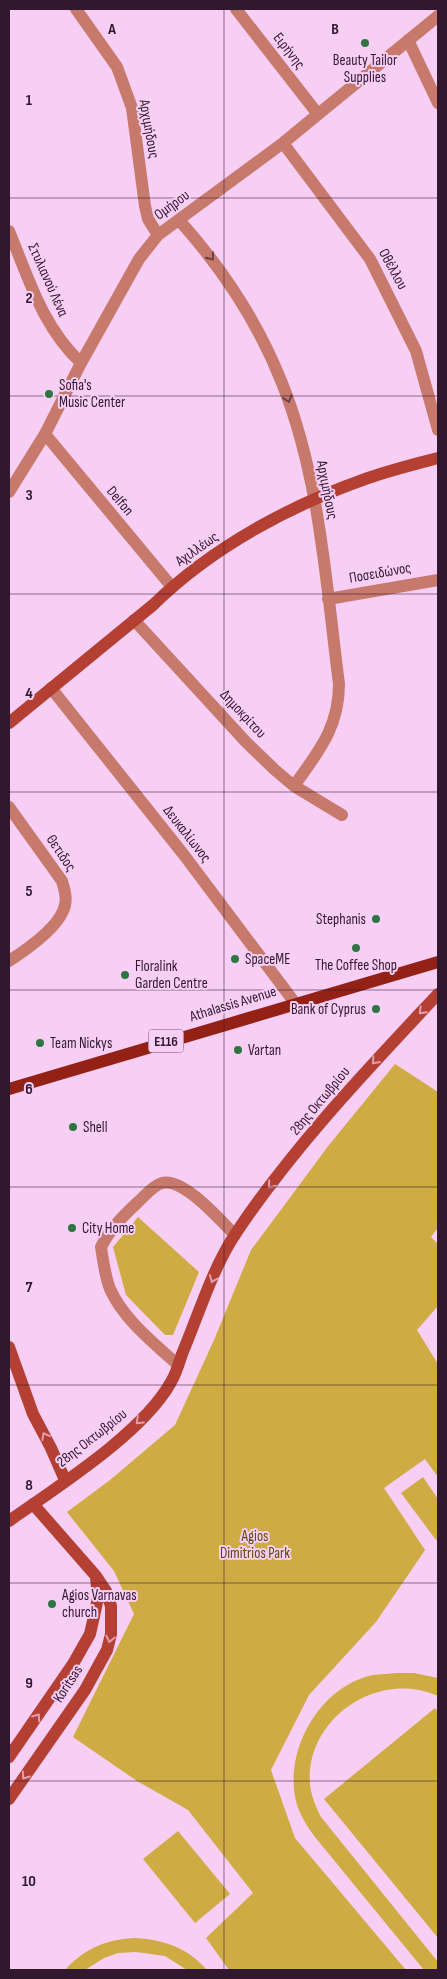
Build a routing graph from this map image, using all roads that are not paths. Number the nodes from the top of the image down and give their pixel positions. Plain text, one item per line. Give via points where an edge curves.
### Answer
1 (76, 9) edge
2 (236, 9) edge
3 (438, 16) edge
4 (408, 40) junction
5 (438, 103) edge
6 (316, 113) junction
7 (282, 143) junction
8 (179, 220) junction
9 (9, 231) edge
10 (158, 235) junction
11 (81, 363) junction
12 (438, 430) edge
13 (45, 434) junction
14 (438, 458) edge
15 (9, 491) edge
16 (314, 499) junction
17 (438, 580) edge
18 (172, 587) junction
19 (328, 599) junction
20 (134, 620) junction
21 (51, 688) junction
22 (9, 723) edge
23 (294, 786) junction
24 (9, 806) edge
25 (342, 815) dead end
26 (9, 961) edge
27 (438, 962) edge
28 (438, 994) edge
29 (295, 1003) junction
30 (9, 1089) edge
31 (235, 1235) junction
32 (9, 1347) edge
33 (178, 1365) junction
34 (65, 1480) junction
35 (33, 1504) junction
36 (9, 1521) edge
37 (96, 1576) junction
38 (9, 1757) edge
39 (9, 1799) edge

1 - 10 street, Αρχιμήδους via 117,67 132,108 145,206 148,219
2 - 6 street, Ειρήνης
3 - 4 street, Ομήρου
4 - 5 street
4 - 6 street, Ομήρου
6 - 7 street, Ομήρου
7 - 8 street, Ομήρου
7 - 12 street, Οθέλλου via 334,209 374,268 416,352
8 - 10 street, Ομήρου
8 -> 16 street, Αρχιμήδους via 224,274 255,326 282,382 300,438
9 - 11 street, Στυλιανού Λένα via 48,324 64,347
10 - 11 street, Ομήρου via 139,259
11 - 13 street, Ομήρου
13 - 15 street, Ομήρου
13 - 18 street, Delfon
14 - 16 street, Αχιλλέως via 369,477
16 - 18 street, Αχιλλέως via 262,526
16 - 19 street, Αρχιμήδους
17 - 19 street, Ποσειδώνος
18 - 20 street, Αχιλλέως
19 - 23 street, Αρχιμήδους via 339,703 335,721 321,748
20 - 21 street, Αχιλλέως
20 - 23 street, Δημοκρίτου via 246,742
21 - 22 street, Αχιλλέως
21 - 29 street, Δευκαλίωνος via 184,855
23 - 25 street, Δημοκρίτου
24 - 26 street, Θετιδος via 62,881 66,895 63,912 41,938
27 - 29 main road, Athalassis Avenue / E116
28 -> 31 street, 28ης Οκτωβρίου via 338,1103 268,1187
29 - 30 main road, Athalassis Avenue / E116
31 -> 33 street, 28ης Οκτωβρίου
31 - 33 street via 188,1190 175,1182 162,1183 118,1221 101,1247 106,1276 118,1303
34 -> 32 street via 33,1414
33 -> 34 street, 28ης Οκτωβρίου via 172,1382 152,1409
34 - 35 street, 28ης Οκτωβρίου
35 - 36 street, 28ης Οκτωβρίου
35 - 37 street, Koritsas
38 -> 37 street, Koritsas via 87,1641 98,1598
37 -> 39 street, Koritsas via 111,1606 112,1626 107,1650 85,1690

